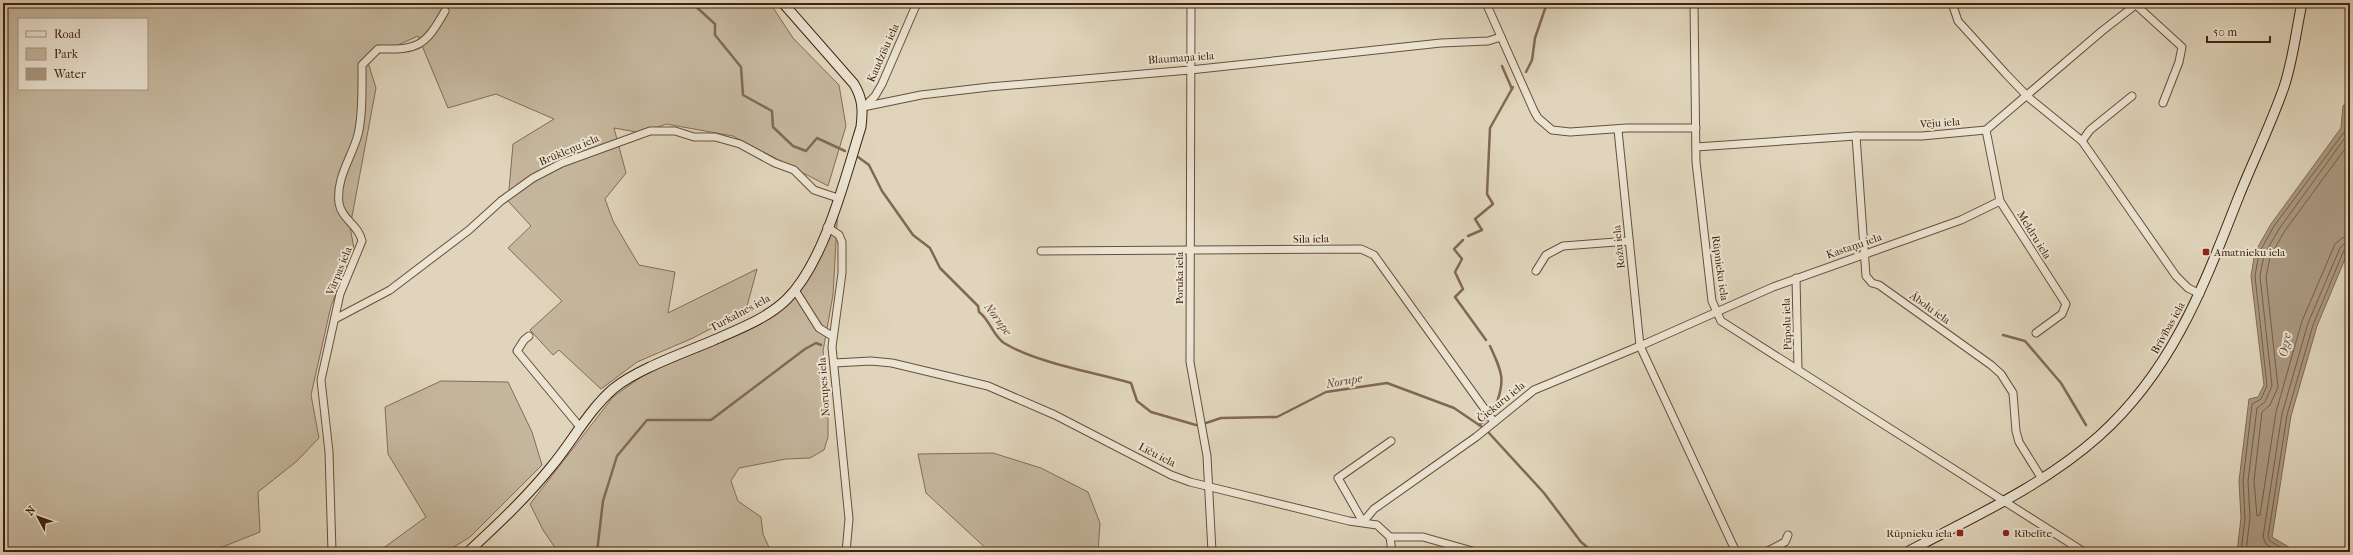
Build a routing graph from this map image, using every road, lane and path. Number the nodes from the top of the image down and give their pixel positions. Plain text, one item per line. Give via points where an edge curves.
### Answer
1 (783, 3) edge
2 (917, 3) edge
3 (1191, 3) edge
4 (1486, 3) edge
5 (1694, 3) edge
6 (1952, 3) edge
7 (2302, 3) edge
8 (2137, 4) edge
9 (445, 11) dead end
10 (1500, 37) junction
11 (1190, 70) junction
12 (2132, 96) dead end
13 (2028, 97) junction
14 (2163, 103) dead end
15 (863, 107) junction
16 (1696, 128) junction
17 (1618, 130) junction
18 (1986, 130) junction
19 (1856, 136) junction
20 (2082, 140) junction
21 (1696, 147) junction
22 (838, 198) junction
23 (2000, 201) junction
24 (827, 227) junction
25 (1630, 241) junction
26 (1041, 251) dead end
27 (1189, 252) junction
28 (1865, 254) junction
29 (1536, 271) dead end
30 (1796, 278) junction
31 (795, 290) junction
32 (2200, 294) junction
33 (1716, 312) junction
34 (335, 319) junction
35 (2036, 333) dead end
36 (529, 336) dead end
37 (832, 336) junction
38 (1640, 346) junction
39 (834, 363) junction
40 (1798, 368) junction
41 (1494, 422) junction
42 (580, 427) junction
43 (1391, 441) dead end
44 (2042, 479) junction
45 (1209, 487) junction
46 (2005, 500) junction
47 (1363, 522) junction
48 (1788, 535) dead end
49 (1390, 537) junction
50 (2350, 548) edge
51 (2076, 550) edge
52 (332, 552) edge
53 (468, 552) edge
54 (846, 552) edge
55 (1212, 552) edge
56 (1392, 552) edge
57 (1476, 552) edge
58 (1736, 552) edge
59 (1766, 552) edge
60 (1907, 552) edge
61 (2084, 552) edge
62 (2344, 552) edge

1 - 15 main road, Turkalnes iela via 854,84
2 - 15 street, Kaudzīšu iela via 879,90
3 - 11 street, Poruka iela
4 - 10 street
5 - 16 street, Rūpnieku iela
6 - 13 street via 1958,21
7 - 32 main road, Brīvības iela via 2284,87
8 - 13 street via 2074,55
8 - 14 street via 2182,47
9 - 34 street, Vārpas iela via 432,34 417,46 401,50 378,49 362,65 357,137 341,180 339,193 341,212 355,226 362,241 342,287
10 - 11 street, Blaumaņa iela via 1488,41 1441,43
10 - 17 street via 1534,111 1552,130
11 - 15 street, Blaumaņa iela via 981,88 916,96
11 - 27 street, Poruka iela
12 - 20 street via 2090,130
13 - 18 street
13 - 20 street
15 - 22 main road, Turkalnes iela via 862,127
16 - 17 street
16 - 21 street, Rūpnieku iela
17 - 25 street, Rožu iela
18 - 19 street, Vēju iela via 1922,136
18 - 23 street, Meldru iela
19 - 21 street, Vēju iela
19 - 28 street, Ābolu iela
20 - 32 street via 2176,276 2188,288
21 - 33 street, Rūpnieku iela via 1700,204 1712,301
22 - 24 main road, Turkalnes iela
22 - 34 street, Brūkleņu iela via 814,190 794,170 740,144 715,137 694,137 675,131 650,132 562,163 533,178 390,290
23 - 28 street, Kastaņu iela via 1961,220
23 - 35 street, Meldru iela via 2066,304 2062,314
24 - 31 main road, Turkalnes iela via 814,258
24 - 37 street, Norupes iela via 839,235 842,242 840,293
25 - 29 street via 1563,246 1546,255
25 - 38 street, Rožu iela
26 - 27 street, Sila iela
27 - 41 street, Sila iela via 1361,249 1374,254
27 - 45 street, Poruka iela via 1190,362 1207,456
28 - 30 street, Kastaņu iela
28 - 44 street, Ābolu iela via 1866,276 1869,281 1879,285 2001,374 2013,394 2019,442
30 - 33 street, Kastaņu iela
30 - 40 street, Pūpolu iela
31 - 37 street via 819,328
31 - 42 main road, Turkalnes iela via 783,303 763,316 615,388 603,398
32 - 44 main road, Brīvības iela via 2177,339 2142,391 2099,436
33 - 38 street, Čiekuru iela
33 - 40 street, Rūpnieku iela via 1721,321
34 - 52 street, Vārpas iela via 321,380 330,452
36 - 42 street via 517,351
37 - 39 street, Norupes iela
38 - 41 street, Čiekuru iela via 1534,390
38 - 58 street, Rožu iela
39 - 45 street, Līču iela via 892,363 988,386 1056,415 1170,475
39 - 54 street, Norupes iela via 849,519
40 - 46 street, Rūpnieku iela
41 - 47 street, Čiekuru iela via 1374,509
42 - 53 main road, Turkalnes iela via 551,467 518,504
43 - 47 street via 1338,478
44 - 46 main road, Brīvības iela
45 - 47 street, Līču iela via 1349,521
45 - 55 street, Poruka iela
46 - 51 street, Rūpnieku iela
46 - 60 main road, Brīvības iela
47 - 49 street, Līču iela via 1377,525
48 - 59 street via 1785,542
49 - 56 street
49 - 57 street via 1423,537
50 - 62 street
51 - 61 street, Rūpnieku iela

